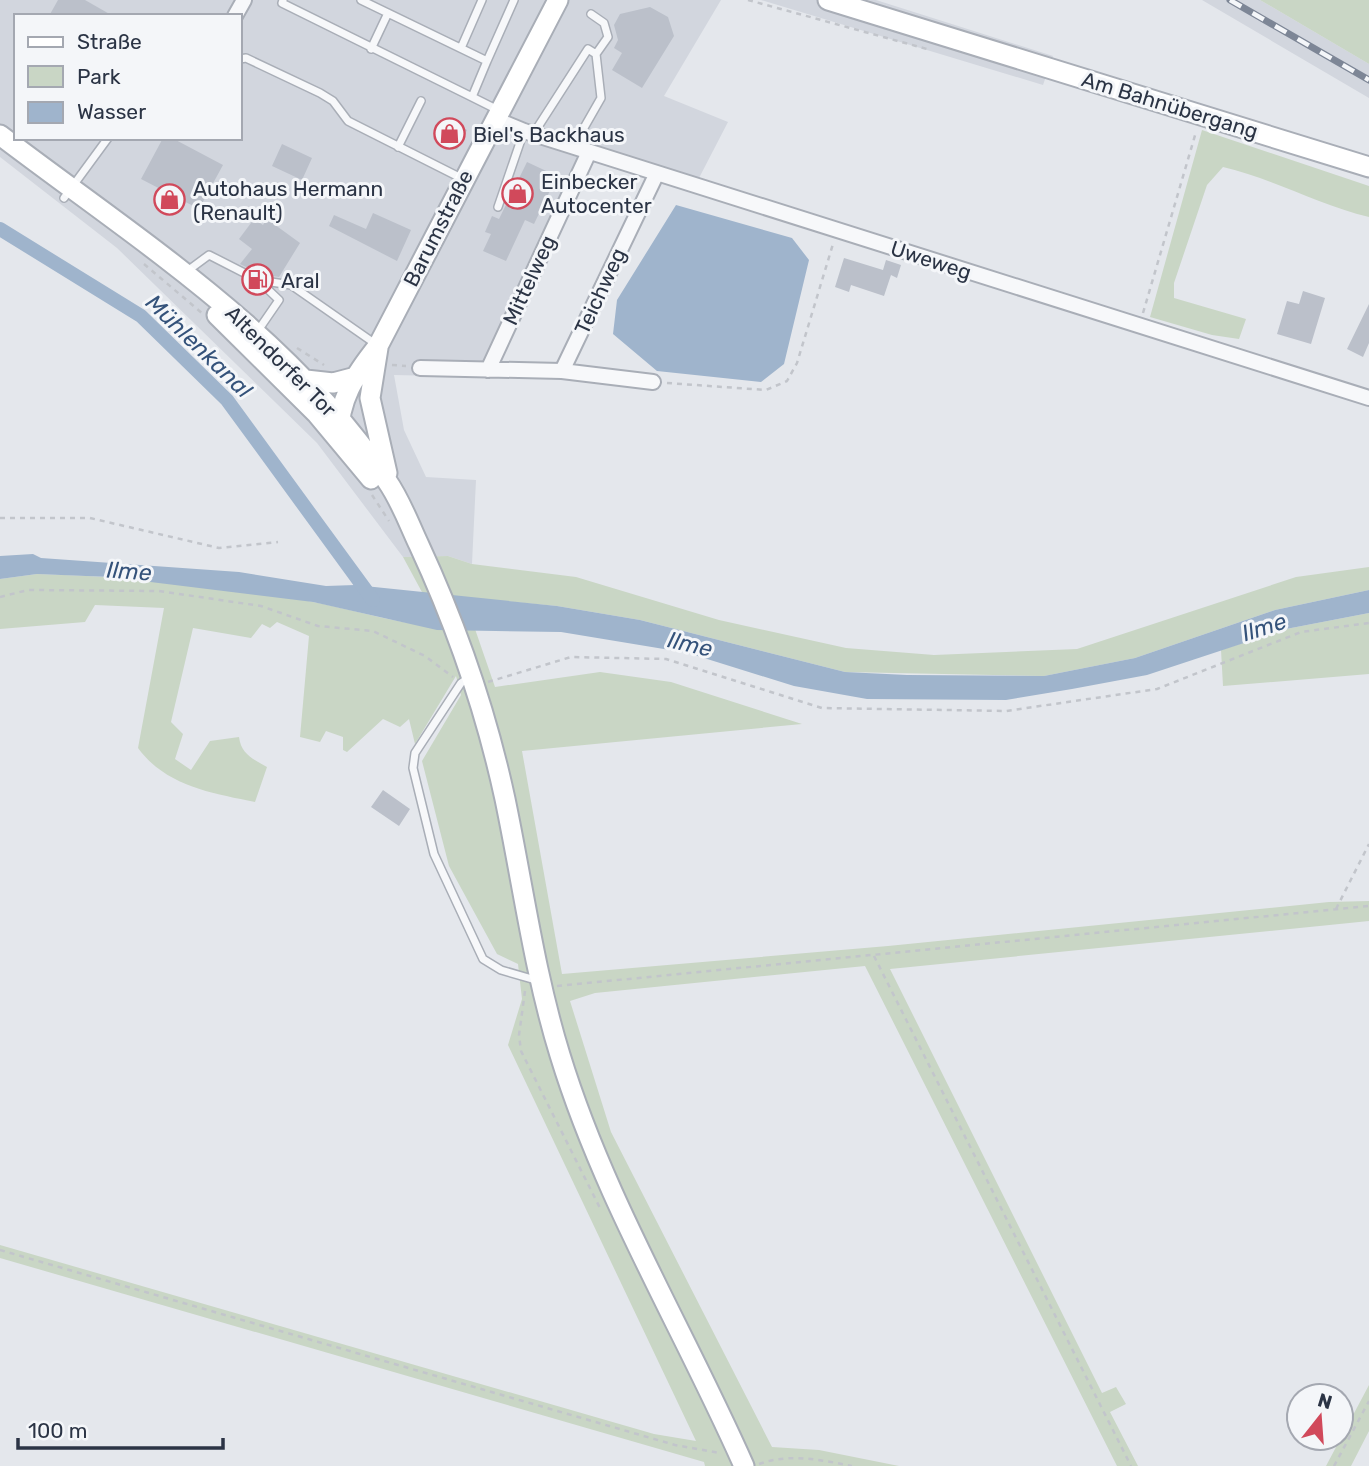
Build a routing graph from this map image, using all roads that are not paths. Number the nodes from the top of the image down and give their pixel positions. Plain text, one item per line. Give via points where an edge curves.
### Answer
1 (283, 0) edge
2 (361, 0) edge
3 (482, 0) edge
4 (514, 0) edge
5 (558, 0) edge
6 (828, 0) edge
7 (388, 13) junction
8 (592, 15) dead end
9 (461, 48) junction
10 (371, 49) junction
11 (596, 54) junction
12 (242, 59) edge
13 (487, 61) junction
14 (472, 97) junction
15 (421, 101) dead end
16 (497, 115) junction
17 (529, 133) junction
18 (0, 135) edge
19 (107, 140) edge
20 (398, 147) junction
21 (573, 147) junction
22 (589, 152) junction
23 (1369, 167) edge
24 (657, 173) junction
25 (464, 179) junction
26 (67, 193) junction
27 (498, 207) dead end
28 (101, 212) junction
29 (186, 272) junction
30 (258, 280) junction
31 (257, 332) junction
32 (378, 346) junction
33 (420, 368) road end
34 (488, 370) junction
35 (562, 372) junction
36 (352, 378) junction
37 (306, 380) junction
38 (653, 382) road end
39 (370, 398) junction
40 (1369, 398) edge
41 (316, 413) junction
42 (338, 417) junction
43 (338, 438) junction
44 (390, 484) junction
45 (424, 556) junction
46 (466, 672) junction
47 (540, 981) junction
48 (750, 1461) edge

1 - 10 lane
2 - 7 lane
3 - 9 lane
4 - 13 lane
5 - 16 main road, Barumstraße
6 - 23 main road, Am Bahnübergang
7 - 9 lane
7 - 10 lane
8 - 11 lane via 604,23 608,37
9 - 13 lane
10 - 14 lane
11 - 17 lane via 589,49
11 - 21 lane via 601,99
12 - 20 lane via 320,93 333,101 348,121
13 - 14 lane
14 - 16 lane
15 - 20 lane
16 - 17 street, Uweweg
16 - 25 main road, Barumstraße
17 - 21 street, Uweweg
17 - 27 lane
18 - 26 main road, Altendorfer Tor
19 - 26 lane
20 - 25 lane
21 - 22 street, Uweweg
22 - 24 street, Uweweg
22 - 34 street, Mittelweg
24 - 35 street, Teichweg
24 - 40 street, Uweweg
25 - 32 main road, Barumstraße
26 - 28 main road, Altendorfer Tor
28 - 29 main road, Altendorfer Tor
28 - 41 main road, Altendorfer Tor via 218,315
29 - 30 lane via 209,255
29 - 31 main road, Altendorfer Tor
30 - 31 lane via 279,300
30 - 32 lane via 291,285
31 - 37 main road, Altendorfer Tor
32 - 36 main road, Barumstraße
32 - 39 main road, Barumstraße
33 - 34 street
34 - 35 street
35 - 38 street
36 - 37 main road via 333,383
36 - 42 main road, Barumstraße
37 - 42 main road, Altendorfer Tor
39 - 42 main road via 362,408
39 - 44 main road, Barumstraße
41 - 42 main road
41 - 43 main road, Altendorfer Tor
42 - 43 main road, Barumstraße
42 - 44 main road, Altendorfer Tor
43 - 45 main road, Altendorfer Tor
44 - 45 main road, Altendorfer Tor
45 - 46 main road
46 - 47 main road via 504,797
46 - 47 lane via 415,753 413,768 434,854 483,959 501,970
47 - 48 main road via 571,1089 610,1190

